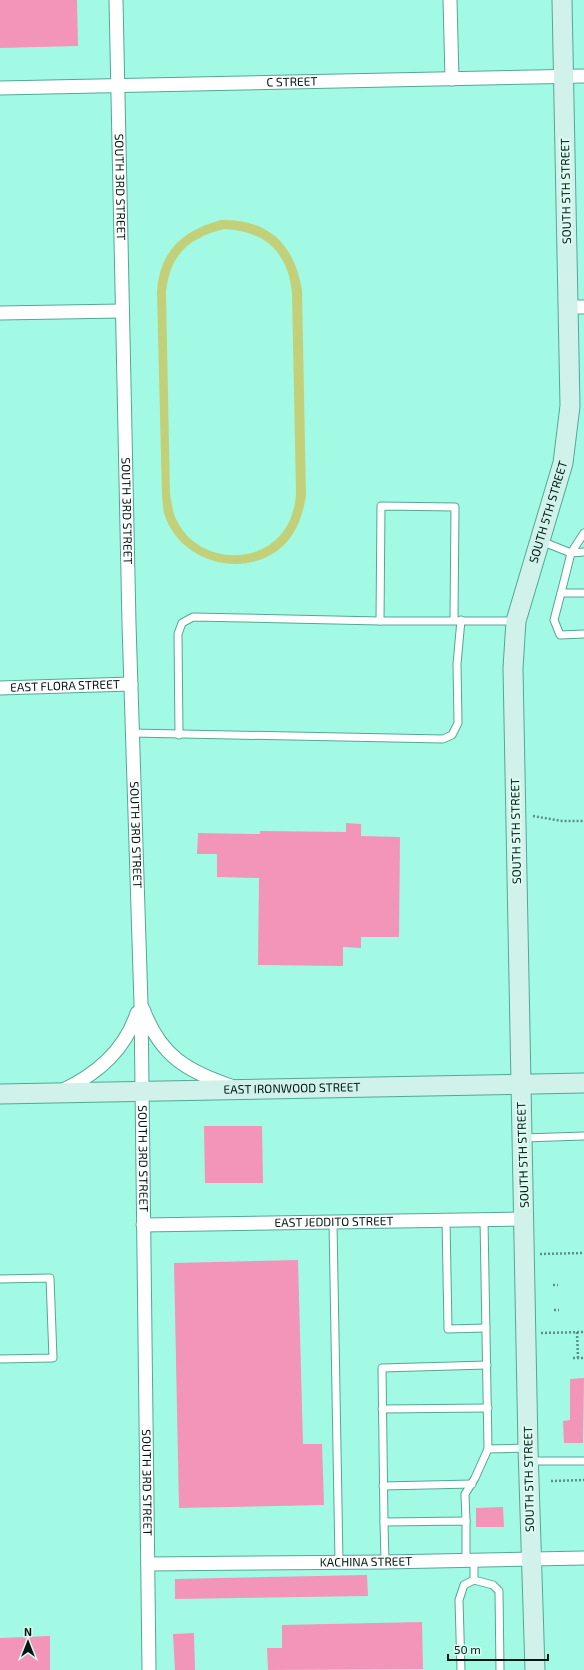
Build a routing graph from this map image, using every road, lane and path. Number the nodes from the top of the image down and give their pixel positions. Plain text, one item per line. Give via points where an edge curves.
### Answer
1 (116, 0) edge
2 (450, 0) edge
3 (562, 0) edge
4 (584, 76) edge
5 (564, 77) junction
6 (452, 79) junction
7 (118, 86) junction
8 (0, 88) edge
9 (576, 307) edge
10 (122, 311) junction
11 (0, 313) edge
12 (584, 533) edge
13 (541, 541) junction
14 (584, 552) edge
15 (571, 553) junction
16 (562, 593) junction
17 (584, 593) edge
18 (457, 620) junction
19 (380, 621) junction
20 (516, 621) junction
21 (584, 634) edge
22 (131, 684) junction
23 (0, 688) edge
24 (132, 733) junction
25 (179, 735) junction
26 (532, 816) dead end
27 (584, 821) edge
28 (140, 1004) junction
29 (584, 1083) edge
30 (521, 1084) junction
31 (243, 1090) junction
32 (141, 1092) junction
33 (55, 1093) junction
34 (0, 1094) edge
35 (584, 1136) edge
36 (523, 1138) junction
37 (525, 1219) junction
38 (446, 1220) junction
39 (484, 1220) junction
40 (333, 1223) junction
41 (143, 1225) junction
42 (584, 1253) edge
43 (540, 1254) dead end
44 (0, 1279) edge
45 (553, 1285) dead end
46 (558, 1285) dead end
47 (554, 1310) dead end
48 (559, 1310) dead end
49 (486, 1328) junction
50 (577, 1332) junction
51 (584, 1332) edge
52 (541, 1333) dead end
53 (573, 1358) dead end
54 (578, 1358) junction
55 (584, 1358) edge
56 (0, 1359) edge
57 (487, 1365) junction
58 (488, 1408) junction
59 (382, 1409) junction
60 (488, 1449) junction
61 (528, 1455) junction
62 (584, 1461) edge
63 (584, 1480) edge
64 (551, 1481) dead end
65 (472, 1484) junction
66 (383, 1486) junction
67 (466, 1521) junction
68 (384, 1522) junction
69 (584, 1558) edge
70 (531, 1559) junction
71 (470, 1560) junction
72 (339, 1562) junction
73 (384, 1562) junction
74 (148, 1564) junction
75 (474, 1580) junction
76 (149, 1670) edge
77 (461, 1670) edge
78 (500, 1670) edge
79 (535, 1670) edge

1 - 7 street, SOUTH 3RD STREET
2 - 6 street
3 - 5 street, SOUTH 5TH STREET
4 - 5 street, C STREET
5 - 6 street, C STREET
5 - 9 street, SOUTH 5TH STREET
6 - 7 street, C STREET
7 - 8 street, C STREET
7 - 10 street, SOUTH 3RD STREET
9 - 13 street, SOUTH 5TH STREET via 570,406 563,463
10 - 11 street
10 - 22 street, SOUTH 3RD STREET
12 - 15 lane
13 - 15 lane
13 - 20 street, SOUTH 5TH STREET
14 - 15 lane
15 - 16 lane
16 - 17 lane
16 - 21 lane via 554,620 560,635
18 - 19 lane
18 - 19 lane via 455,507 381,506
18 - 20 lane
18 - 25 lane via 458,723 452,735 443,739
19 - 25 lane via 193,617 182,623 178,634
20 - 30 street, SOUTH 5TH STREET via 513,668
22 - 23 street, EAST FLORA STREET
22 - 24 street, SOUTH 3RD STREET
24 - 25 lane
24 - 28 street, SOUTH 3RD STREET
26 - 27 path via 562,821
28 - 31 street via 154,1033 170,1055 196,1072
28 - 32 street, SOUTH 3RD STREET
28 - 33 street via 133,1027 115,1052 92,1074
29 - 30 street, EAST IRONWOOD STREET
30 - 31 street, EAST IRONWOOD STREET
30 - 36 street, SOUTH 5TH STREET
31 - 32 street, EAST IRONWOOD STREET
32 - 33 street, EAST IRONWOOD STREET
32 - 41 street, SOUTH 3RD STREET
33 - 34 street, EAST IRONWOOD STREET
35 - 36 lane
36 - 37 street, SOUTH 5TH STREET
37 - 39 street, EAST JEDDITO STREET
37 - 61 street, SOUTH 5TH STREET
38 - 39 street, EAST JEDDITO STREET
38 - 40 street, EAST JEDDITO STREET
38 - 49 lane via 448,1328
39 - 49 lane
40 - 41 street, EAST JEDDITO STREET
40 - 72 lane
41 - 74 street, SOUTH 3RD STREET
42 - 43 path
44 - 56 lane via 50,1278 53,1358
45 - 46 path
47 - 48 path
49 - 57 lane
50 - 51 path
50 - 52 path
50 - 54 path
53 - 54 path
54 - 55 path
57 - 58 lane
57 - 59 lane via 382,1368
58 - 59 lane
58 - 60 lane
59 - 66 lane
60 - 61 lane
60 - 65 lane
61 - 62 lane
61 - 70 street, SOUTH 5TH STREET
63 - 64 path
65 - 66 lane
65 - 67 lane via 465,1494
66 - 68 lane
67 - 68 lane
67 - 71 lane
68 - 73 lane
69 - 70 street, KACHINA STREET
70 - 71 street, KACHINA STREET
70 - 79 street, SOUTH 5TH STREET
71 - 73 street, KACHINA STREET
71 - 75 lane
72 - 73 street, KACHINA STREET
72 - 74 street, KACHINA STREET
74 - 76 street, SOUTH 3RD STREET
75 - 77 lane via 464,1585 459,1600
75 - 78 lane via 493,1585 498,1591

